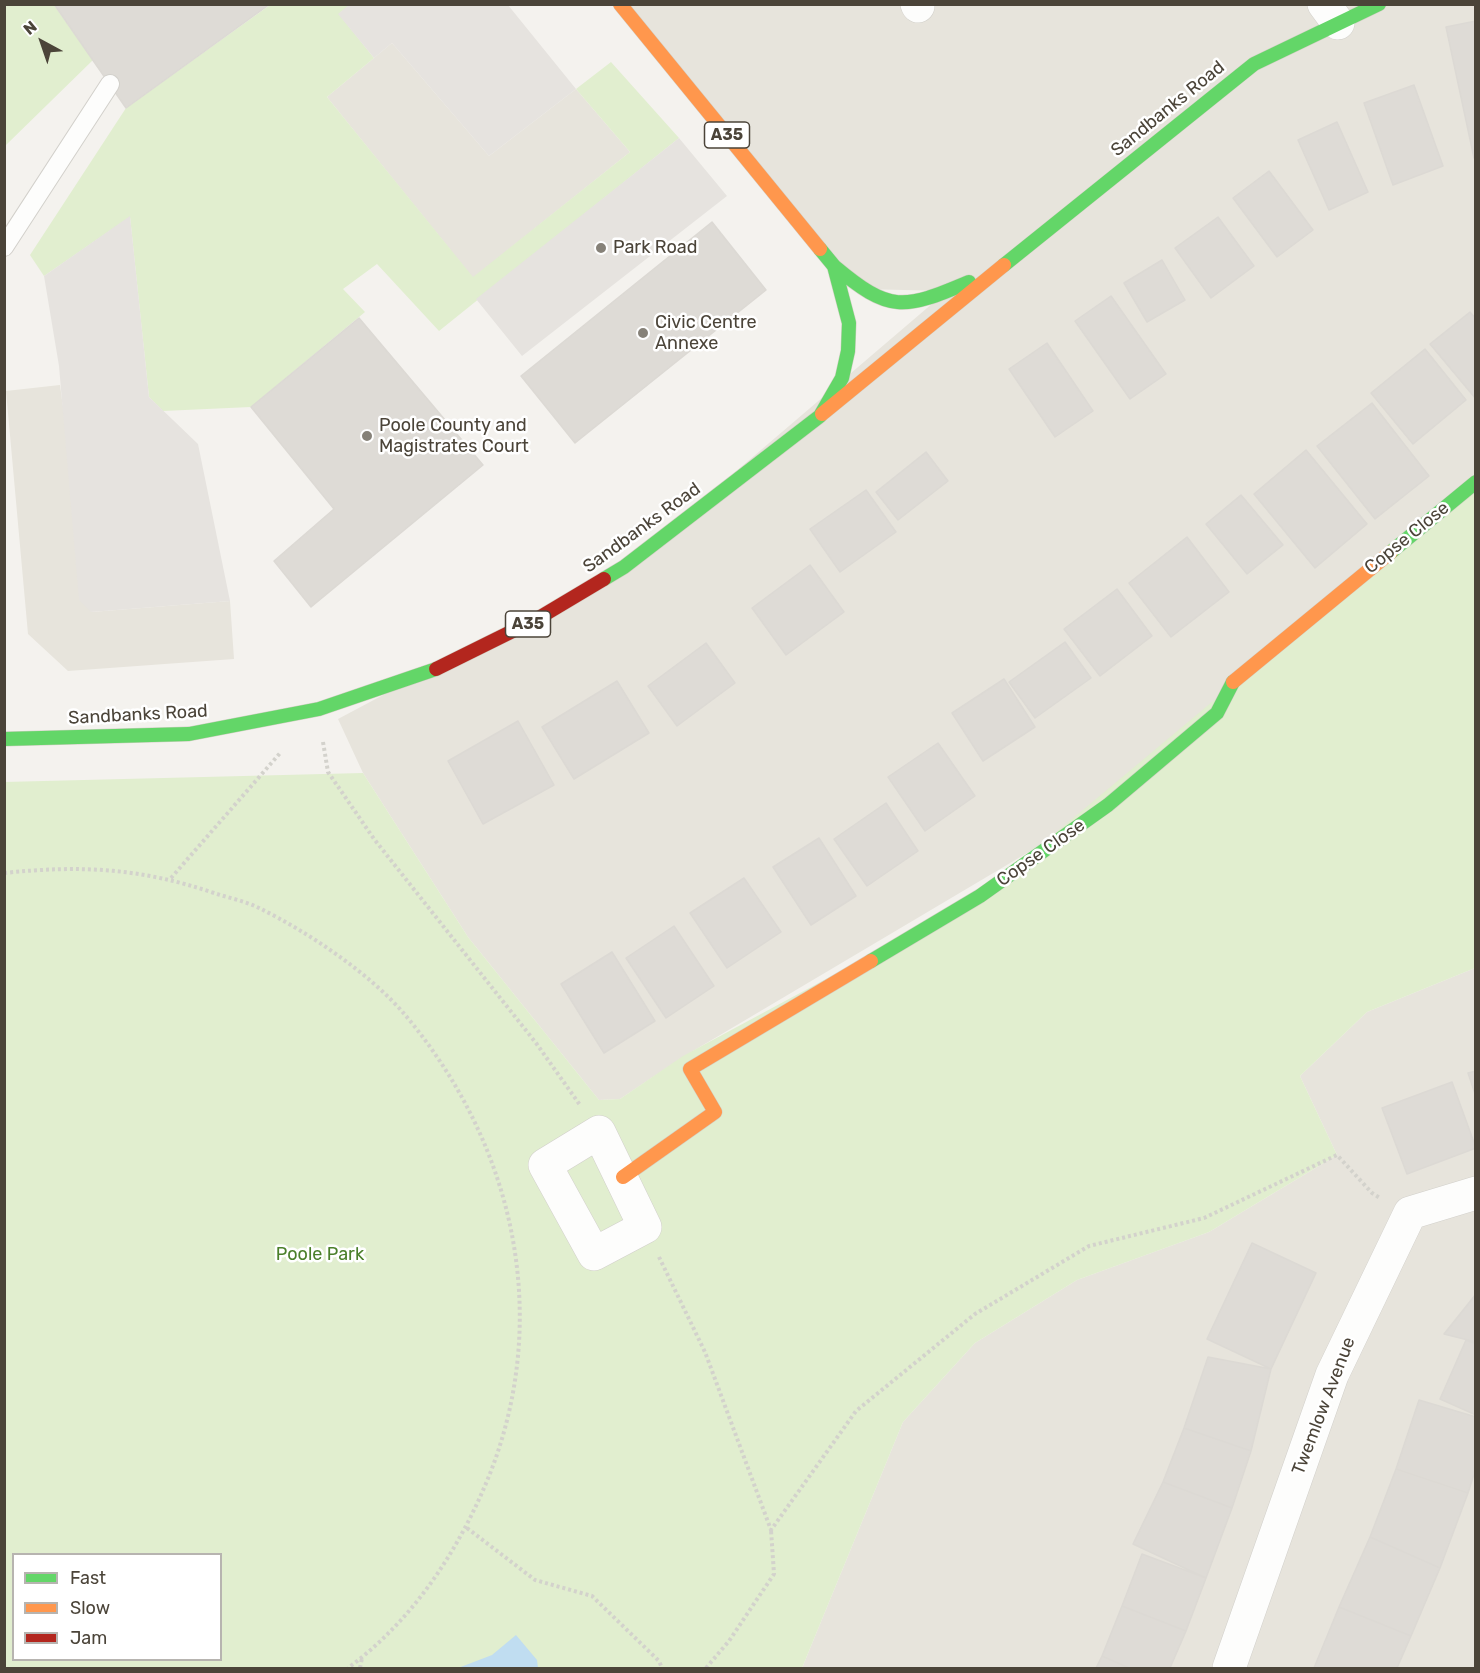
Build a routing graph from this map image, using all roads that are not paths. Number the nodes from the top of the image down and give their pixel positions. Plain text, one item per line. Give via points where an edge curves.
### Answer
1 (620, 4) edge
2 (1379, 4) edge
3 (1331, 14) edge
4 (110, 84) dead end
5 (4, 247) edge
6 (834, 266) junction
7 (998, 269) junction
8 (820, 416) junction
9 (1476, 482) edge
10 (4, 739) edge
11 (623, 1177) junction
12 (1476, 1193) edge
13 (1229, 1668) edge

1 - 6 main road, A35
2 - 3 main road, Sandbanks Road
3 - 7 main road, Sandbanks Road via 1254,64
4 - 5 lane
6 - 7 main road, Sandbanks Road via 861,289 892,303 947,291
6 - 8 main road, A35 via 849,323 848,351 842,378
7 - 8 main road, Sandbanks Road
8 - 10 main road, Sandbanks Road / A35 via 624,567 537,619 445,666 319,709 189,734
9 - 11 main road, Copse Close via 1234,680 1217,713 1108,806 980,896 690,1069 715,1112
11 - 11 street via 599,1132 545,1165 594,1254 645,1227
12 - 13 street, Twemlow Avenue via 1410,1213 1332,1375

